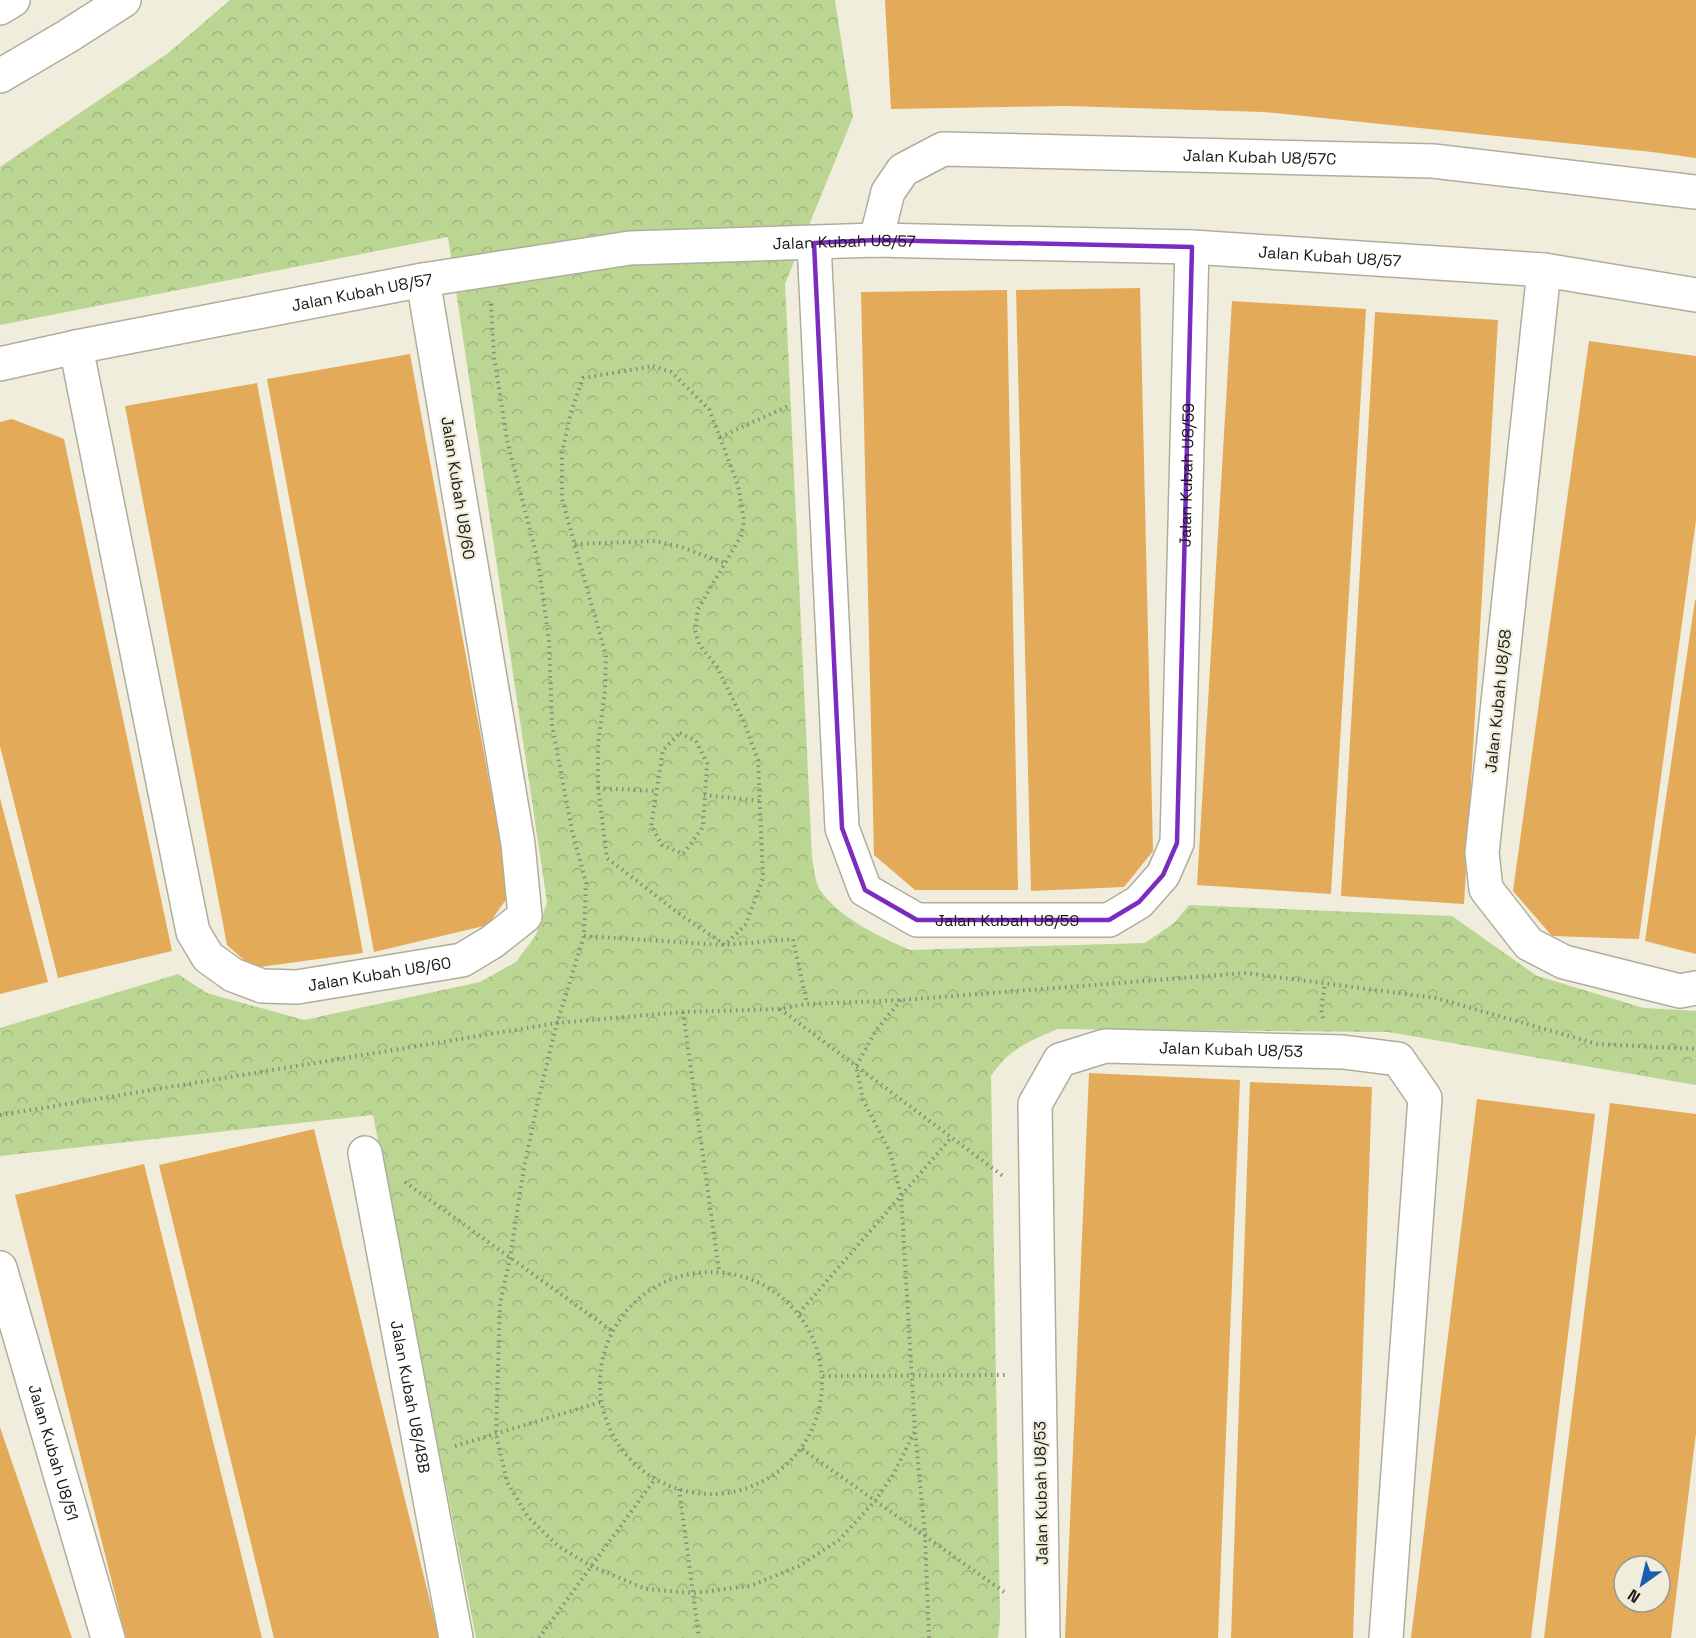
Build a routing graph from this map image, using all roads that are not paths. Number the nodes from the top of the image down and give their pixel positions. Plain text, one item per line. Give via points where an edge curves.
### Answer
1 (13, 0) edge
2 (124, 0) edge
3 (0, 8) edge
4 (0, 76) edge
5 (1696, 192) edge
6 (876, 240) junction
7 (814, 243) junction
8 (1192, 247) junction
9 (1544, 270) junction
10 (423, 280) junction
11 (1696, 295) edge
12 (76, 347) junction
13 (0, 364) edge
14 (1696, 988) edge
15 (365, 1153) road end
16 (0, 1268) edge
17 (1043, 1629) edge
18 (108, 1638) edge
19 (456, 1638) edge
20 (1386, 1638) edge

1 - 3 street
2 - 4 street
5 - 6 street, Jalan Kubah U8/57C via 1433,161 943,149 903,170 888,192
6 - 7 street, Jalan Kubah U8/57
6 - 8 street, Jalan Kubah U8/57
7 - 8 street, Jalan Kubah U8/59 via 842,828 866,890 917,920 1109,920 1139,902 1162,875 1177,843
7 - 10 street, Jalan Kubah U8/57 via 630,248
8 - 9 street, Jalan Kubah U8/57
9 - 11 street, Jalan Kubah U8/57
9 - 14 street, Jalan Kubah U8/58 via 1482,853 1486,889 1529,944 1564,962 1680,991
10 - 12 street, Jalan Kubah U8/57
10 - 12 street, Jalan Kubah U8/60 via 518,844 525,916 462,960 297,987 262,986 233,975 208,957 193,932
12 - 13 street, Jalan Kubah U8/57
15 - 19 street, Jalan Kubah U8/48B
16 - 18 street, Jalan Kubah U8/51
17 - 20 street, Jalan Kubah U8/53 via 1035,1104 1060,1060 1105,1046 1343,1052 1398,1059 1425,1098

